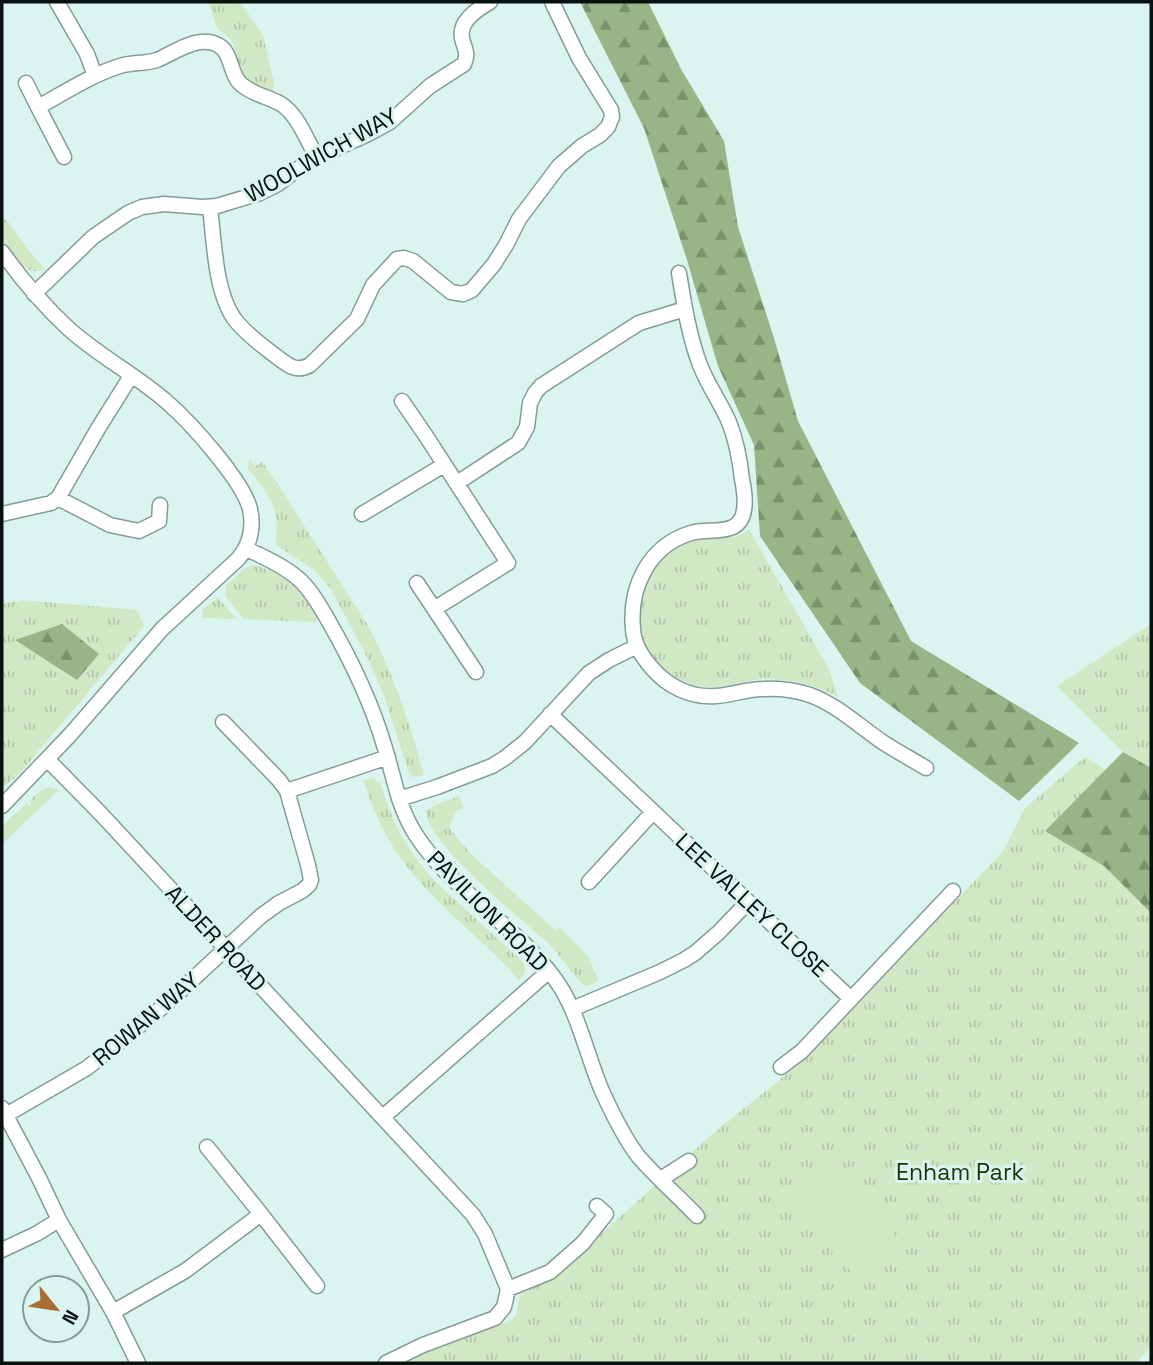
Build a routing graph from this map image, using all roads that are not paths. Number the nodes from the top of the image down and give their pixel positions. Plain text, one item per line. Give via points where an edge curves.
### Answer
1 (57, 2) edge
2 (490, 2) edge
3 (552, 2) edge
4 (95, 76) junction
5 (26, 83) dead end
6 (38, 107) junction
7 (64, 157) dead end
8 (317, 157) junction
9 (210, 207) junction
10 (4, 259) edge
11 (679, 272) dead end
12 (34, 293) junction
13 (685, 309) junction
14 (131, 376) junction
15 (402, 401) dead end
16 (444, 465) junction
17 (457, 483) junction
18 (58, 498) junction
19 (160, 505) dead end
20 (2, 514) edge
21 (362, 514) dead end
22 (246, 549) junction
23 (417, 583) dead end
24 (434, 609) junction
25 (637, 646) junction
26 (476, 672) dead end
27 (550, 715) junction
28 (223, 722) dead end
29 (388, 757) junction
30 (48, 760) junction
31 (926, 768) dead end
32 (287, 791) junction
33 (398, 799) junction
34 (2, 806) edge
35 (653, 812) junction
36 (589, 882) dead end
37 (953, 891) dead end
38 (747, 903) junction
39 (227, 949) junction
40 (549, 971) junction
41 (851, 999) junction
42 (572, 1009) junction
43 (781, 1067) dead end
44 (4, 1111) edge
45 (383, 1117) junction
46 (207, 1147) dead end
47 (689, 1161) dead end
48 (661, 1179) junction
49 (597, 1206) dead end
50 (261, 1214) junction
51 (697, 1216) dead end
52 (60, 1220) junction
53 (2, 1250) edge
54 (317, 1286) dead end
55 (508, 1289) junction
56 (113, 1312) junction
57 (138, 1363) edge
58 (386, 1363) edge

1 - 4 street
2 - 8 street, WOOLWICH WAY via 464,24 467,52 461,67 430,86 386,124
3 - 9 street via 611,110 610,122 558,166 472,290 451,292 413,261 397,259 373,285 352,324 310,365 295,368 243,329 229,309 219,275
4 - 6 street
4 - 8 street via 198,43 216,44 226,52 240,84 293,114
5 - 6 street
6 - 7 street
8 - 9 street, WOOLWICH WAY via 260,193
9 - 12 street, WOOLWICH WAY via 164,204 128,213 93,237
10 - 12 street
11 - 13 street
12 - 14 street via 77,335
13 - 17 street via 639,323 541,386 530,403 527,427 518,443
13 - 25 street via 700,364 735,440 745,508 734,526 682,537 650,563 633,600
14 - 18 street
14 - 22 street via 189,424 241,490 250,509
15 - 16 street
16 - 17 street
16 - 21 street
17 - 24 street via 508,563
18 - 19 street via 110,525 139,531 159,521
18 - 20 street
22 - 29 street, PAVILION ROAD via 293,575 313,596 351,661
22 - 30 street via 162,629
23 - 24 street
24 - 26 street
25 - 27 street via 589,673
25 - 31 street via 656,673 679,689 706,696 761,689 803,693 836,708
27 - 33 street via 498,763
27 - 35 street, LEE VALLEY CLOSE
28 - 32 street
29 - 32 street
29 - 33 street, PAVILION ROAD
30 - 34 street
30 - 39 street, ALDER ROAD
32 - 39 street, ROWAN WAY via 311,880 302,891 273,906
33 - 40 street, PAVILION ROAD via 414,833 435,861
35 - 36 street
35 - 38 street, LEE VALLEY CLOSE
37 - 41 street
38 - 41 street, LEE VALLEY CLOSE
38 - 42 street via 684,960
39 - 44 street, ROWAN WAY via 87,1068
39 - 45 street, ALDER ROAD
40 - 42 street, PAVILION ROAD
40 - 45 street
41 - 43 street
42 - 48 street, PAVILION ROAD via 615,1118 638,1156
44 - 52 street
45 - 55 street, ALDER ROAD via 480,1226
46 - 50 street
47 - 48 street
48 - 51 street, PAVILION ROAD
49 - 55 street via 606,1214 583,1243 551,1272
50 - 54 street
50 - 56 street via 185,1271
52 - 53 street
52 - 56 street
55 - 58 street via 504,1307 495,1318
56 - 57 street

